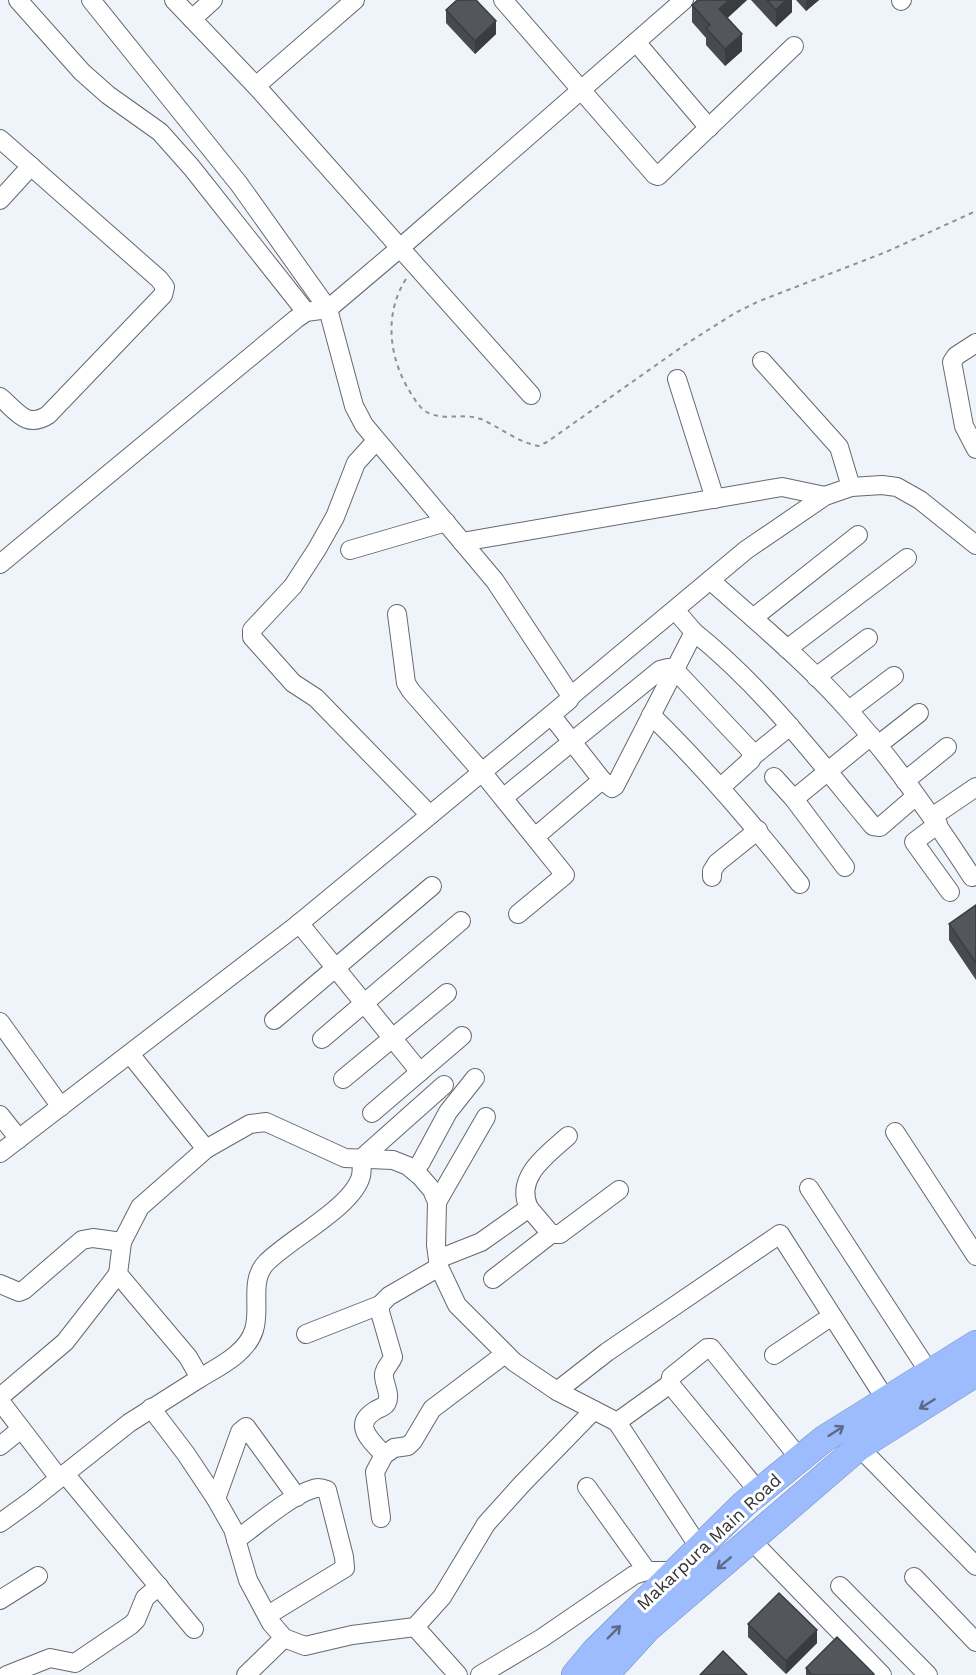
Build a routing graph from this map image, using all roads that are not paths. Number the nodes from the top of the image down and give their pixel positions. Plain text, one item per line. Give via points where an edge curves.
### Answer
1 (18, 0) edge
2 (91, 0) edge
3 (174, 0) edge
4 (213, 0) edge
5 (356, 0) edge
6 (503, 0) edge
7 (684, 0) edge
8 (192, 19) junction
9 (636, 42) junction
10 (794, 46) dead end
11 (256, 86) junction
12 (580, 90) junction
13 (709, 128) junction
14 (0, 139) edge
15 (32, 166) junction
16 (0, 200) edge
17 (400, 248) junction
18 (328, 309) junction
19 (306, 312) junction
20 (976, 343) edge
21 (762, 361) dead end
22 (677, 379) dead end
23 (531, 395) dead end
24 (0, 397) edge
25 (970, 421) edge
26 (375, 441) junction
27 (976, 449) edge
28 (851, 487) junction
29 (825, 496) junction
30 (715, 499) junction
31 (446, 522) junction
32 (858, 535) dead end
33 (462, 542) junction
34 (976, 545) edge
35 (351, 550) dead end
36 (907, 558) dead end
37 (0, 564) edge
38 (710, 580) junction
39 (675, 610) junction
40 (397, 614) dead end
41 (753, 618) junction
42 (694, 632) junction
43 (868, 638) dead end
44 (787, 649) junction
45 (674, 669) junction
46 (894, 676) dead end
47 (816, 677) junction
48 (571, 696) junction
49 (849, 710) junction
50 (919, 713) dead end
51 (651, 715) junction
52 (551, 716) junction
53 (790, 726) junction
54 (571, 741) junction
55 (874, 741) junction
56 (947, 747) dead end
57 (752, 757) junction
58 (482, 772) junction
59 (828, 772) junction
60 (774, 777) dead end
61 (602, 780) junction
62 (905, 781) junction
63 (721, 787) junction
64 (975, 791) edge
65 (916, 796) junction
66 (503, 798) junction
67 (794, 800) junction
68 (430, 815) junction
69 (935, 820) junction
70 (758, 830) junction
71 (535, 837) junction
72 (845, 867) dead end
73 (712, 877) dead end
74 (972, 878) dead end
75 (800, 884) dead end
76 (432, 886) dead end
77 (950, 892) dead end
78 (518, 914) dead end
79 (460, 921) dead end
80 (299, 923) junction
81 (336, 968) junction
82 (447, 993) dead end
83 (364, 1003) junction
84 (274, 1020) dead end
85 (0, 1022) edge
86 (462, 1036) dead end
87 (392, 1037) junction
88 (322, 1039) dead end
89 (130, 1054) junction
90 (420, 1072) junction
91 (475, 1078) dead end
92 (343, 1079) dead end
93 (444, 1085) dead end
94 (61, 1107) junction
95 (372, 1113) dead end
96 (0, 1115) edge
97 (486, 1117) dead end
98 (895, 1132) dead end
99 (568, 1136) dead end
100 (19, 1138) junction
101 (206, 1149) junction
102 (0, 1153) edge
103 (362, 1158) junction
104 (414, 1171) junction
105 (809, 1188) dead end
106 (619, 1190) dead end
107 (437, 1202) junction
108 (529, 1208) junction
109 (551, 1234) junction
110 (122, 1242) junction
111 (976, 1256) edge
112 (439, 1263) junction
113 (118, 1274) junction
114 (493, 1279) dead end
115 (0, 1284) edge
116 (380, 1305) junction
117 (832, 1316) junction
118 (306, 1334) dead end
119 (976, 1344) edge
120 (505, 1354) junction
121 (774, 1355) dead end
122 (929, 1372) junction
123 (976, 1373) edge
124 (200, 1378) junction
125 (669, 1384) junction
126 (557, 1391) junction
127 (0, 1399) edge
128 (886, 1400) junction
129 (151, 1408) junction
130 (594, 1410) junction
131 (617, 1422) junction
132 (21, 1429) junction
133 (0, 1446) edge
134 (859, 1447) junction
135 (384, 1455) junction
136 (800, 1459) junction
137 (62, 1476) junction
138 (587, 1487) dead end
139 (759, 1492) junction
140 (297, 1497) junction
141 (216, 1499) junction
142 (381, 1518) dead end
143 (0, 1523) edge
144 (236, 1540) junction
145 (751, 1540) junction
146 (699, 1547) junction
147 (976, 1566) edge
148 (647, 1571) junction
149 (675, 1571) junction
150 (38, 1576) dead end
151 (914, 1576) dead end
152 (159, 1586) junction
153 (840, 1586) dead end
154 (0, 1600) edge
155 (268, 1615) junction
156 (415, 1628) junction
157 (194, 1629) dead end
158 (284, 1638) junction
159 (848, 1640) junction
160 (976, 1642) edge
161 (830, 1654) edge
162 (7, 1675) edge
163 (246, 1675) edge
164 (458, 1675) edge
165 (480, 1675) edge
166 (574, 1675) edge
167 (605, 1675) edge
168 (882, 1675) edge
169 (928, 1675) edge

1 - 19 street via 82,72 160,132
2 - 18 street via 240,184
3 - 8 street
4 - 8 street
5 - 11 street
6 - 12 street
7 - 9 street
8 - 11 street
9 - 12 street
9 - 13 street
10 - 13 street
11 - 17 street
12 - 13 street via 658,176
12 - 17 street
14 - 15 street
15 - 16 street
15 - 24 street via 165,287 163,295 38,422 28,421
17 - 18 street
17 - 23 street
18 - 19 street
18 - 26 street via 354,406
19 - 37 street
20 - 25 street via 952,362
21 - 28 street via 839,447
22 - 30 street
25 - 27 street
26 - 31 street
26 - 68 street via 356,463 335,518 317,549 293,586 252,630 252,637 293,683 316,698
28 - 29 street
28 - 34 street via 882,484 897,488 920,500
29 - 30 street via 782,487
29 - 38 street
30 - 33 street
31 - 33 street
31 - 35 street
32 - 41 street
33 - 48 street via 495,581
36 - 44 street
38 - 39 street
38 - 41 street
39 - 42 street
39 - 48 street
40 - 58 street via 406,683
41 - 44 street
42 - 45 street
42 - 53 street via 722,654
43 - 47 street
44 - 47 street
45 - 51 street
45 - 54 street via 660,670
45 - 57 street via 751,751
46 - 49 street
47 - 49 street
48 - 52 street
49 - 55 street
50 - 55 street
51 - 61 street via 615,786 609,787
51 - 63 street
52 - 54 street
52 - 58 street
53 - 57 street
53 - 59 street
54 - 61 street
54 - 66 street
55 - 59 street
55 - 62 street
56 - 62 street
57 - 63 street
58 - 66 street
58 - 68 street
59 - 65 street via 877,828
59 - 67 street
60 - 67 street
61 - 71 street
62 - 65 street
63 - 70 street
64 - 69 street
65 - 69 street
66 - 71 street
67 - 72 street
68 - 80 street
69 - 74 street
69 - 77 street via 914,842
70 - 73 street via 717,863
70 - 75 street
71 - 78 street via 565,875
76 - 81 street
79 - 83 street
80 - 81 street
80 - 89 street
81 - 83 street
81 - 84 street
82 - 87 street
83 - 87 street
83 - 88 street
85 - 94 street
86 - 90 street
87 - 90 street
87 - 92 street
89 - 94 street
89 - 101 street
90 - 95 street
91 - 104 street via 448,1112
93 - 103 street
94 - 100 street
96 - 100 street
97 - 107 street
98 - 111 street
99 - 108 street via 532,1171 526,1186
100 - 102 street
101 - 103 street via 250,1124 266,1122 345,1158
101 - 110 street via 140,1207
103 - 104 street via 393,1160
103 - 124 street via 361,1178 336,1208 264,1264 257,1278 254,1329 244,1346
104 - 107 street via 432,1190
105 - 122 street
106 - 109 street via 560,1234
107 - 112 street
108 - 109 street
108 - 112 street via 481,1242
109 - 114 street
110 - 113 street
110 - 115 street via 82,1240 19,1292
112 - 116 street
112 - 120 street via 457,1305
113 - 124 street via 188,1357
113 - 127 street via 65,1342
116 - 118 street
116 - 135 street via 393,1357 384,1375 388,1398 385,1405 364,1420 364,1428
117 - 121 street
117 - 126 street via 778,1234
117 - 128 street
119 - 122 highway, Makarpura Main Road
120 - 126 street
120 - 135 street via 432,1409 413,1442
122 - 128 highway, Makarpura Main Road
123 -> 134 highway, Makarpura Main Road
124 - 129 street
125 - 131 street
125 - 136 street via 671,1377 711,1348
125 - 139 street
126 - 130 street
127 - 132 street
136 -> 128 highway, Makarpura Main Road
129 - 137 street
129 - 141 street
130 - 131 street
130 - 156 street via 486,1524 442,1597
131 - 146 street
132 - 133 street
132 - 137 street
134 - 145 highway, Makarpura Main Road
134 - 147 street
135 - 142 street via 375,1472
136 - 139 highway, Makarpura Main Road
137 - 143 street
137 - 152 street
138 - 148 street
139 - 146 highway, Makarpura Main Road
140 - 141 street via 246,1427 240,1432
140 - 144 street
140 - 155 street via 313,1489 327,1490 345,1568
141 - 144 street
144 - 155 street via 248,1580
145 - 159 street
145 -> 167 highway, Makarpura Main Road via 647,1629
146 - 149 highway, Makarpura Main Road
148 - 149 street
148 - 165 street via 634,1575
166 -> 149 highway, Makarpura Main Road
150 - 154 street
151 - 160 street
152 - 157 street
152 - 162 street via 145,1598 136,1620 75,1664 50,1658
153 - 169 street
155 - 158 street
156 - 158 street via 352,1635 305,1646
156 - 164 street
158 - 163 street
159 - 161 street
159 - 168 street

